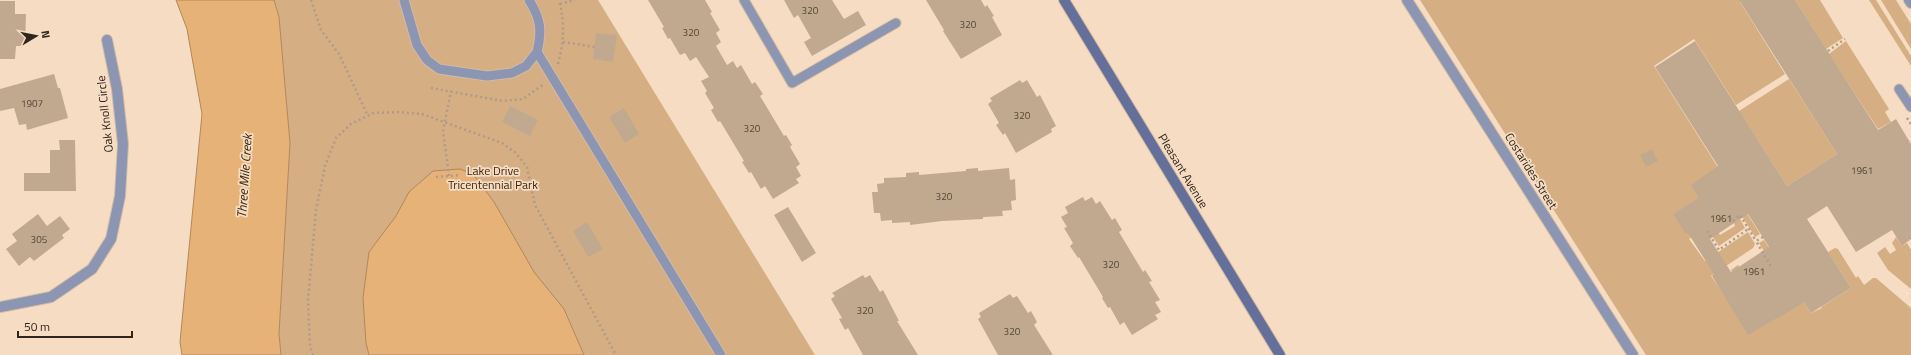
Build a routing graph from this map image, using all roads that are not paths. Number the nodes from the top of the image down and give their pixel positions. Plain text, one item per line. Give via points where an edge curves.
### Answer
1 (404, 0) edge
2 (529, 0) edge
3 (744, 0) edge
4 (1064, 0) edge
5 (1407, 0) edge
6 (1909, 0) edge
7 (1911, 3) edge
8 (896, 23) dead end
9 (107, 40) dead end
10 (536, 52) junction
11 (1899, 88) dead end
12 (1911, 108) edge
13 (0, 307) edge
14 (721, 355) edge
15 (1280, 355) edge
16 (1633, 355) edge

1 - 10 lane via 417,45 427,60 439,69 487,76 512,73 526,66
2 - 10 lane via 537,13 541,35
3 - 8 lane via 792,83
4 - 15 street, Pleasant Avenue
5 - 16 street, Costarides Street
6 - 7 street
9 - 13 street, Oak Knoll Circle via 117,89 123,144 120,196 111,239 92,269 51,297
10 - 14 lane
11 - 12 lane

